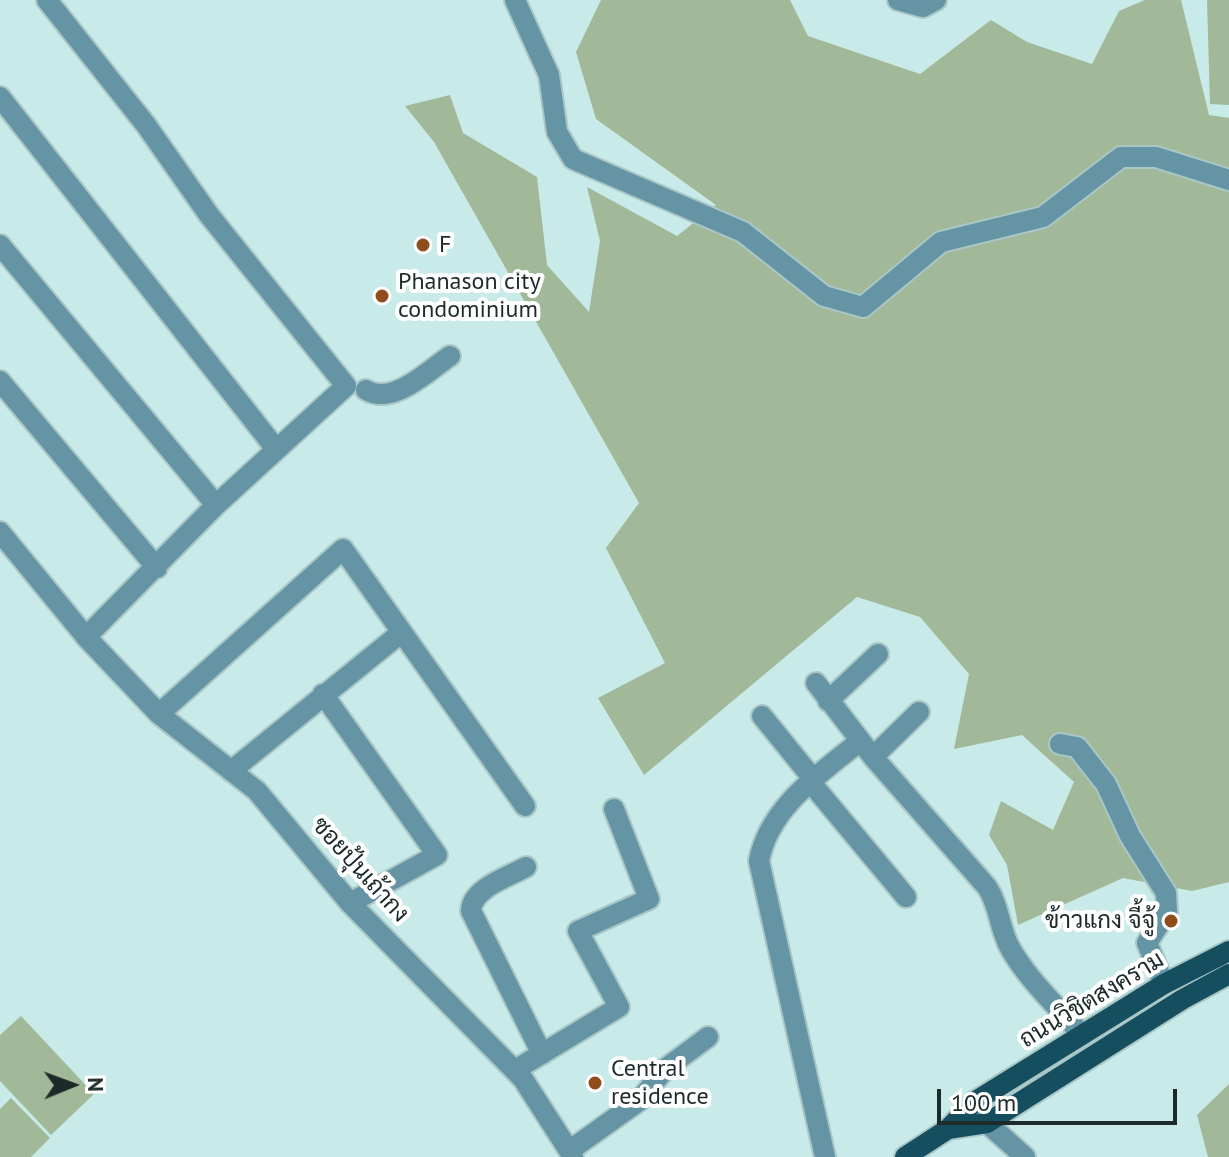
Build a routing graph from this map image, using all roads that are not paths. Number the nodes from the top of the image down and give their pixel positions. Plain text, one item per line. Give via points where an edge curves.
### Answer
1 (47, 0) edge
2 (515, 0) edge
3 (898, 0) edge
4 (936, 0) edge
5 (0, 97) edge
6 (1229, 180) edge
7 (0, 245) edge
8 (450, 356) dead end
9 (0, 381) edge
10 (366, 390) dead end
11 (276, 449) junction
12 (216, 505) junction
13 (0, 532) edge
14 (157, 568) junction
15 (402, 632) junction
16 (86, 637) junction
17 (878, 654) dead end
18 (816, 683) dead end
19 (323, 694) junction
20 (828, 701) junction
21 (919, 712) dead end
22 (159, 714) junction
23 (762, 716) dead end
24 (1060, 744) dead end
25 (867, 749) junction
26 (231, 771) junction
27 (813, 782) junction
28 (525, 806) dead end
29 (614, 809) dead end
30 (526, 867) dead end
31 (906, 897) dead end
32 (350, 903) junction
33 (1229, 951) edge
34 (1229, 974) edge
35 (1164, 984) junction
36 (1082, 1035) junction
37 (708, 1037) dead end
38 (542, 1054) junction
39 (515, 1070) junction
40 (974, 1102) junction
41 (987, 1123) junction
42 (948, 1129) junction
43 (571, 1154) edge
44 (825, 1157) edge
45 (905, 1157) edge
46 (1025, 1157) edge

1 - 11 street via 346,386
2 - 6 street via 549,75 557,132 573,159 743,232 824,296 863,307 941,242 1043,217 1121,157 1156,157
3 - 4 street via 923,7
5 - 11 street
7 - 12 street
8 - 10 street via 396,391 379,395
9 - 14 street
11 - 12 street
12 - 14 street
13 - 16 street, ซอยปุ้นเถ้ากง
14 - 16 street
15 - 19 street
15 - 22 street via 343,549
15 - 28 street
16 - 22 street, ซอยปุ้นเถ้ากง
17 - 20 street
18 - 20 street
19 - 26 street
19 - 32 street via 437,855
20 - 25 street
21 - 25 street
22 - 26 street, ซอยปุ้นเถ้ากง
23 - 27 street
24 - 35 street via 1077,747 1096,769 1166,893 1167,912 1147,943
25 - 27 street
25 - 36 street via 987,887 1016,957
26 - 32 street, ซอยปุ้นเถ้ากง via 257,791
27 - 31 street
27 - 44 street via 786,805 763,840 759,861
29 - 38 street via 649,899 578,931 619,1007
30 - 38 street via 481,892 471,902 471,911
32 - 39 street, ซอยปุ้นเถ้ากง
33 - 35 main road, ถนนวิชิตสงคราม
34 - 41 main road, ถนนวิชิตสงคราม
35 - 36 main road, ถนนวิชิตสงคราม
36 - 40 main road, ถนนวิชิตสงคราม
37 - 43 street
38 - 39 street
39 - 43 street, ซอยปุ้นเถ้ากง
40 - 41 street
40 - 42 main road, ถนนวิชิตสงคราม
41 - 42 main road, ถนนวิชิตสงคราม
41 - 46 street
42 - 45 main road, ถนนวิชิตสงคราม

